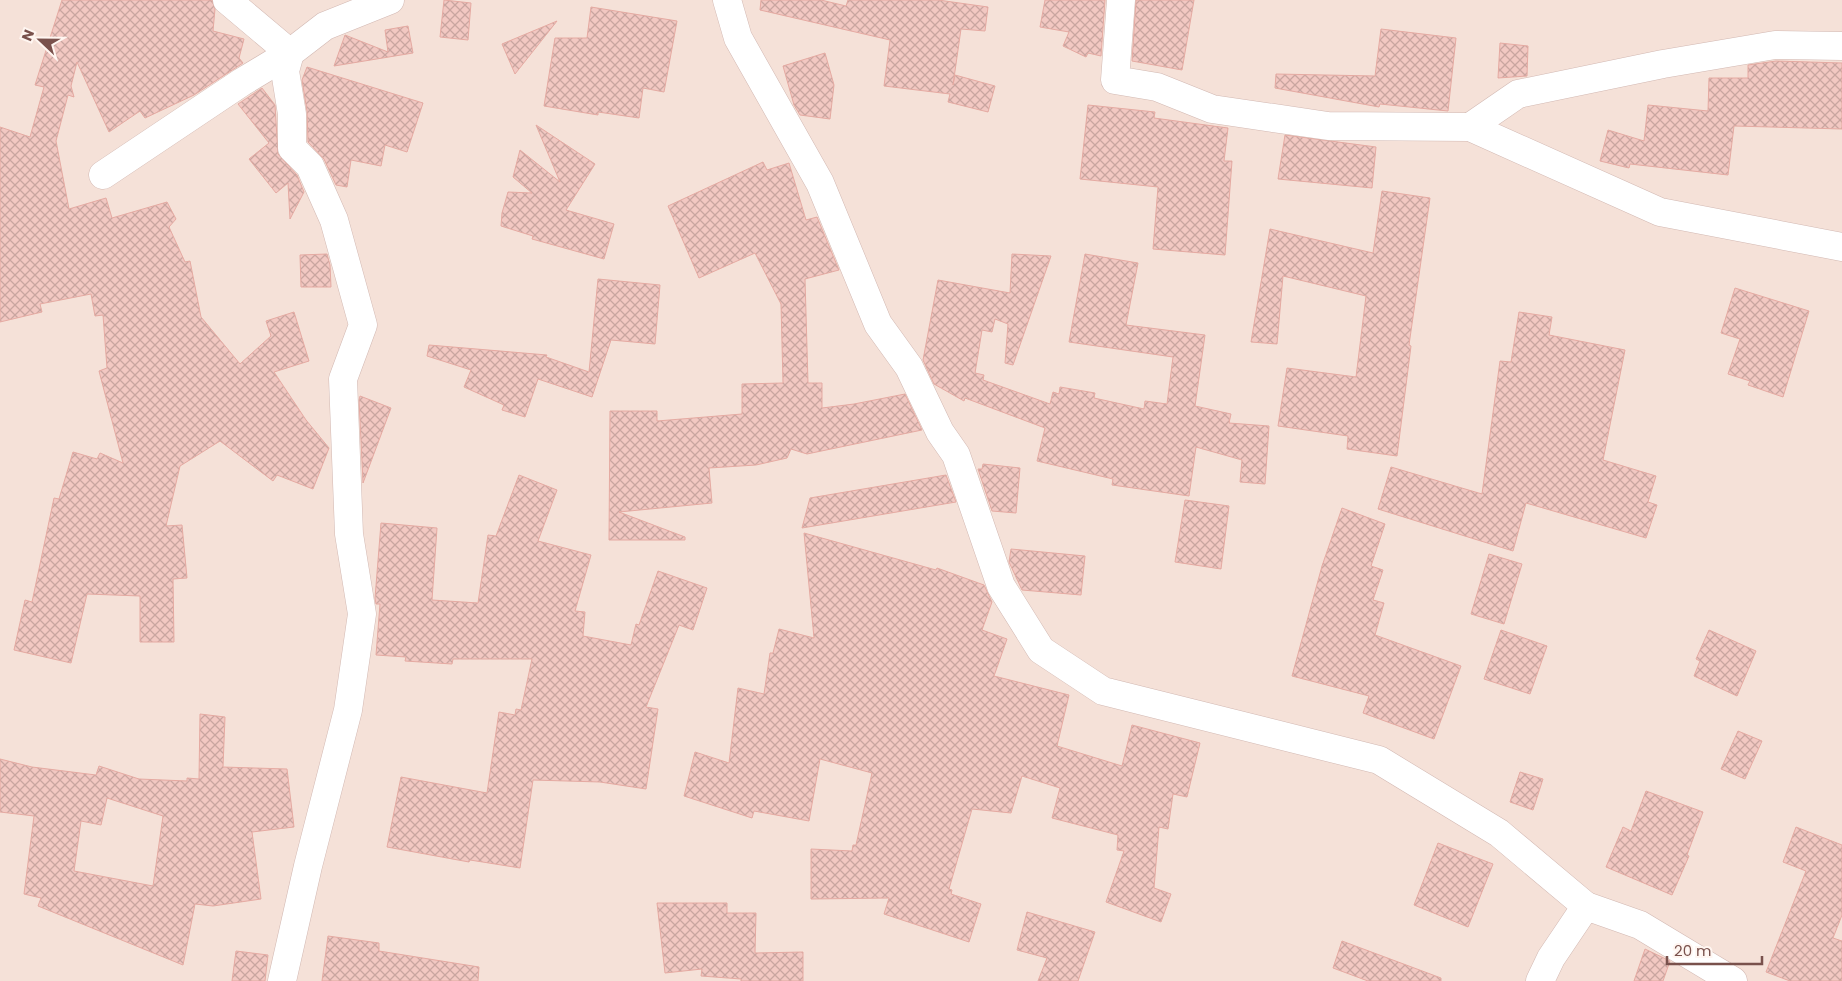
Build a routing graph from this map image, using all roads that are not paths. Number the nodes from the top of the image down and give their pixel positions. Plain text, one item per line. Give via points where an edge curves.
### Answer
1 (227, 0) edge
2 (390, 0) edge
3 (727, 0) edge
4 (1121, 0) edge
5 (1842, 46) edge
6 (290, 53) junction
7 (1470, 127) junction
8 (103, 176) dead end
9 (1842, 247) edge
10 (1586, 906) junction
11 (282, 981) edge
12 (1540, 981) edge
13 (1733, 981) edge

1 - 6 street
2 - 6 street via 325,26
3 - 10 street via 738,38 820,183 878,324 909,367 940,432 956,456 1001,586 1041,650 1103,691 1379,760 1499,833
4 - 7 street via 1115,80 1157,87 1212,109 1328,126
5 - 7 street via 1776,45 1518,94
6 - 8 street
6 - 11 street via 285,71 292,114 292,148 310,166 334,220 362,325 343,379 349,534 362,614 348,710
7 - 9 street via 1660,212
10 - 12 street via 1551,958
10 - 13 street via 1640,925

